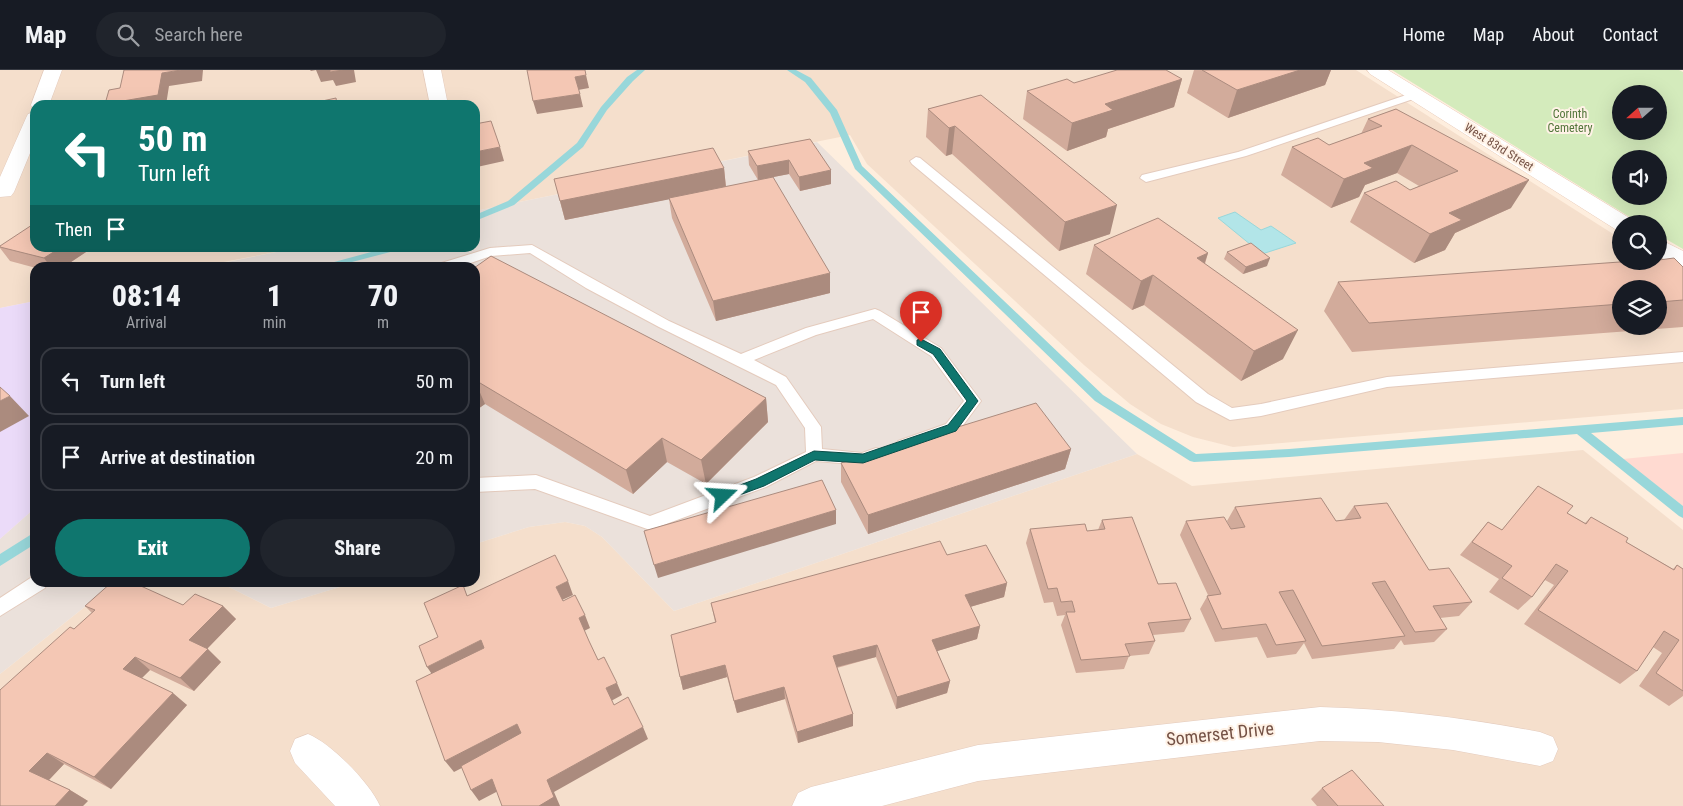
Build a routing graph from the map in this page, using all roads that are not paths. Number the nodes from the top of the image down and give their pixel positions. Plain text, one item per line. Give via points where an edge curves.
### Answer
1 (53, 70) edge
2 (432, 70) edge
3 (1376, 70) edge
4 (1415, 96) junction
5 (42, 100) edge
6 (438, 100) dead end
7 (30, 130) edge
8 (916, 160) dead end
9 (1146, 178) dead end
10 (4, 192) dead end
11 (1612, 217) edge
12 (1667, 251) edge
13 (1683, 261) edge
14 (459, 262) edge
15 (1683, 357) edge
16 (741, 360) junction
17 (814, 455) junction
18 (480, 485) edge
19 (31, 587) edge
20 (0, 608) edge
21 (1540, 749) dead end
22 (308, 751) dead end
23 (904, 794) edge
24 (361, 806) edge
25 (811, 806) edge

1 - 5 street
2 - 6 street
3 - 4 street, West 83rd Street
4 - 9 lane via 1242,154
4 - 11 street, West 83rd Street
7 - 10 street
8 - 15 lane via 1202,398 1230,414 1387,382
12 - 13 street
14 - 16 lane via 490,252 532,250 664,324
16 - 17 lane via 781,381 796,400 813,427
16 - 17 lane via 810,331 875,314 936,352 973,401 952,428 863,459
17 - 18 lane via 760,482 650,523 536,482
19 - 20 lane
21 - 23 street, Somerset Drive via 1444,732 1378,725 1320,724 978,763
22 - 24 street
23 - 25 street, Somerset Drive

